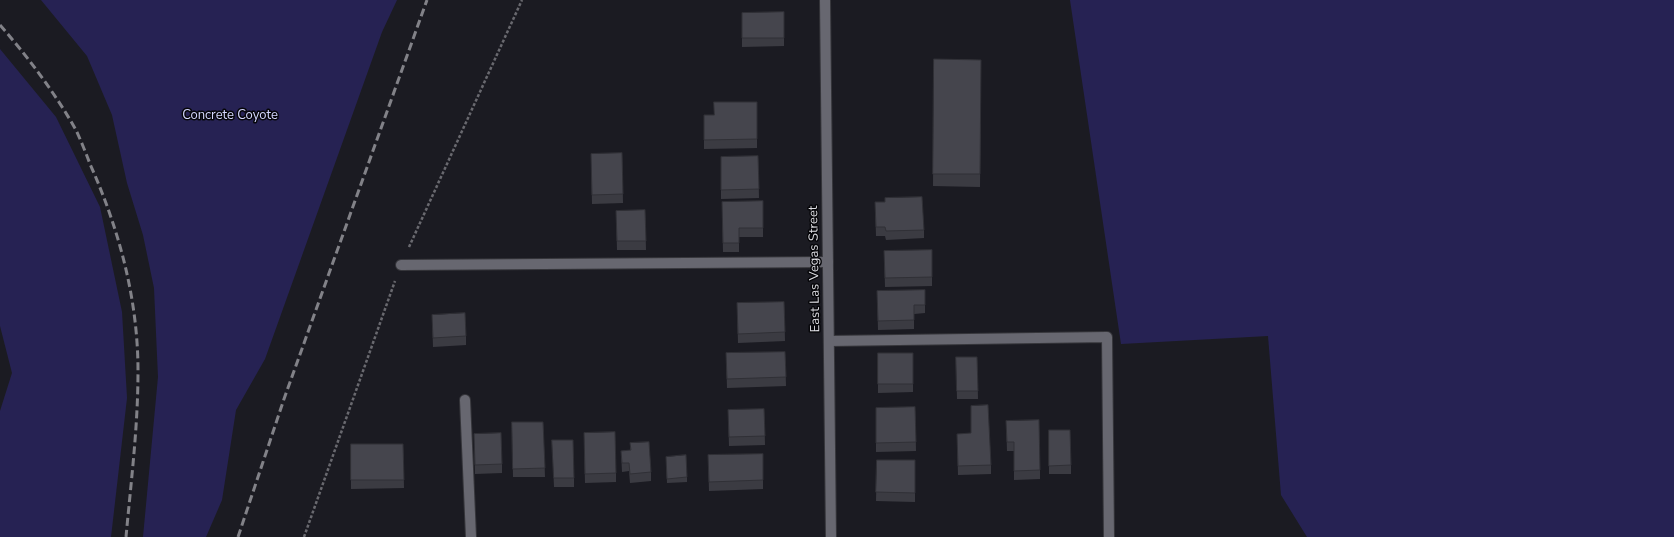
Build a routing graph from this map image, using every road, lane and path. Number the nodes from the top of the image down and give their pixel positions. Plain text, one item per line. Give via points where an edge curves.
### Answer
1 (824, 0) edge
2 (828, 262) junction
3 (401, 265) dead end
4 (829, 341) junction
5 (464, 400) dead end
6 (471, 537) edge
7 (831, 537) edge
8 (1108, 537) edge

1 - 2 street, East Las Vegas Street
2 - 3 street
2 - 4 street, East Las Vegas Street
4 - 7 street, East Las Vegas Street
4 - 8 street via 1107,337
5 - 6 street

